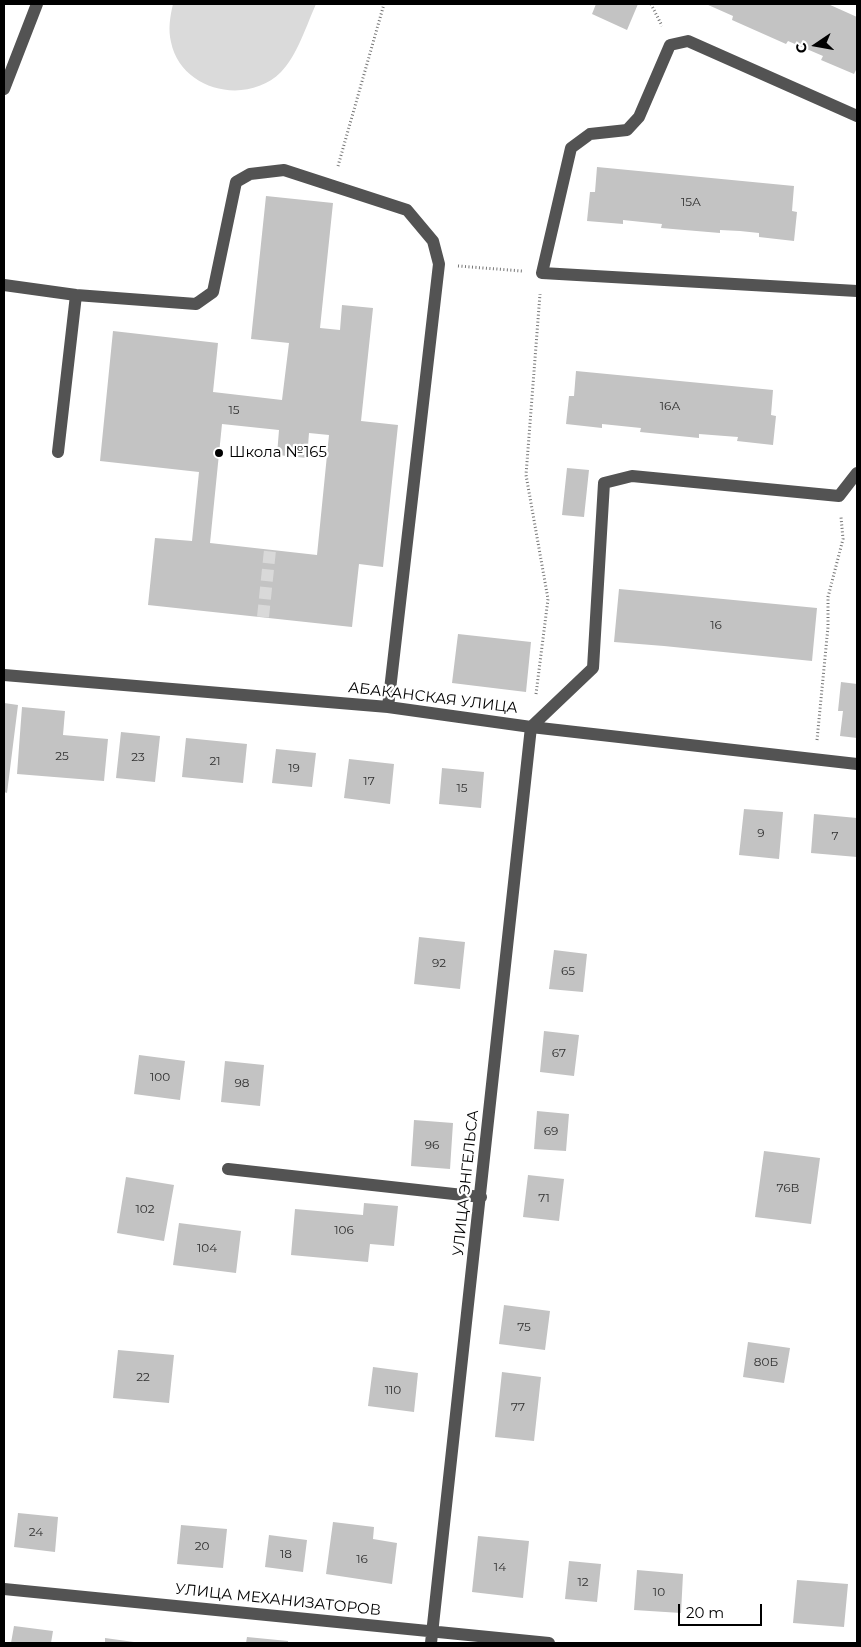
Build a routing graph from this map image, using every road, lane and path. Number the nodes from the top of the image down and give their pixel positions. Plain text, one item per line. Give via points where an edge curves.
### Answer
1 (38, 4) edge
2 (384, 4) edge
3 (4, 89) edge
4 (857, 116) edge
5 (333, 186) junction
6 (439, 264) junction
7 (542, 273) junction
8 (4, 284) edge
9 (857, 291) edge
10 (76, 296) junction
11 (58, 452) dead end
12 (857, 473) edge
13 (839, 496) junction
14 (4, 675) edge
15 (388, 706) junction
16 (531, 727) junction
17 (816, 758) junction
18 (857, 764) edge
19 (228, 1169) dead end
20 (481, 1197) junction
21 (4, 1589) edge
22 (432, 1638) edge
23 (549, 1643) edge

1 - 3 street
2 - 5 path
4 - 7 street via 688,41 670,45 639,117 626,130 590,134 571,148
5 - 6 street via 407,210 433,241
5 - 10 street via 284,170 250,174 236,182 214,292 196,304
6 - 7 path
6 - 15 street
7 - 9 street
7 - 16 path via 526,476 548,599
8 - 10 street
10 - 11 street
12 - 13 street
13 - 16 street via 632,476 604,483 593,668
13 - 17 path via 843,539 828,597
14 - 15 street, АБАКАНСКАЯ УЛИЦА
15 - 16 street, АБАКАНСКАЯ УЛИЦА
16 - 17 street, АБАКАНСКАЯ УЛИЦА
16 - 20 street, УЛИЦА ЭНГЕЛЬСА
17 - 18 street, АБАКАНСКАЯ УЛИЦА
19 - 20 street
20 - 22 street, УЛИЦА ЭНГЕЛЬСА
21 - 22 street, УЛИЦА МЕХАНИЗАТОРОВ
22 - 23 street, УЛИЦА МЕХАНИЗАТОРОВ

